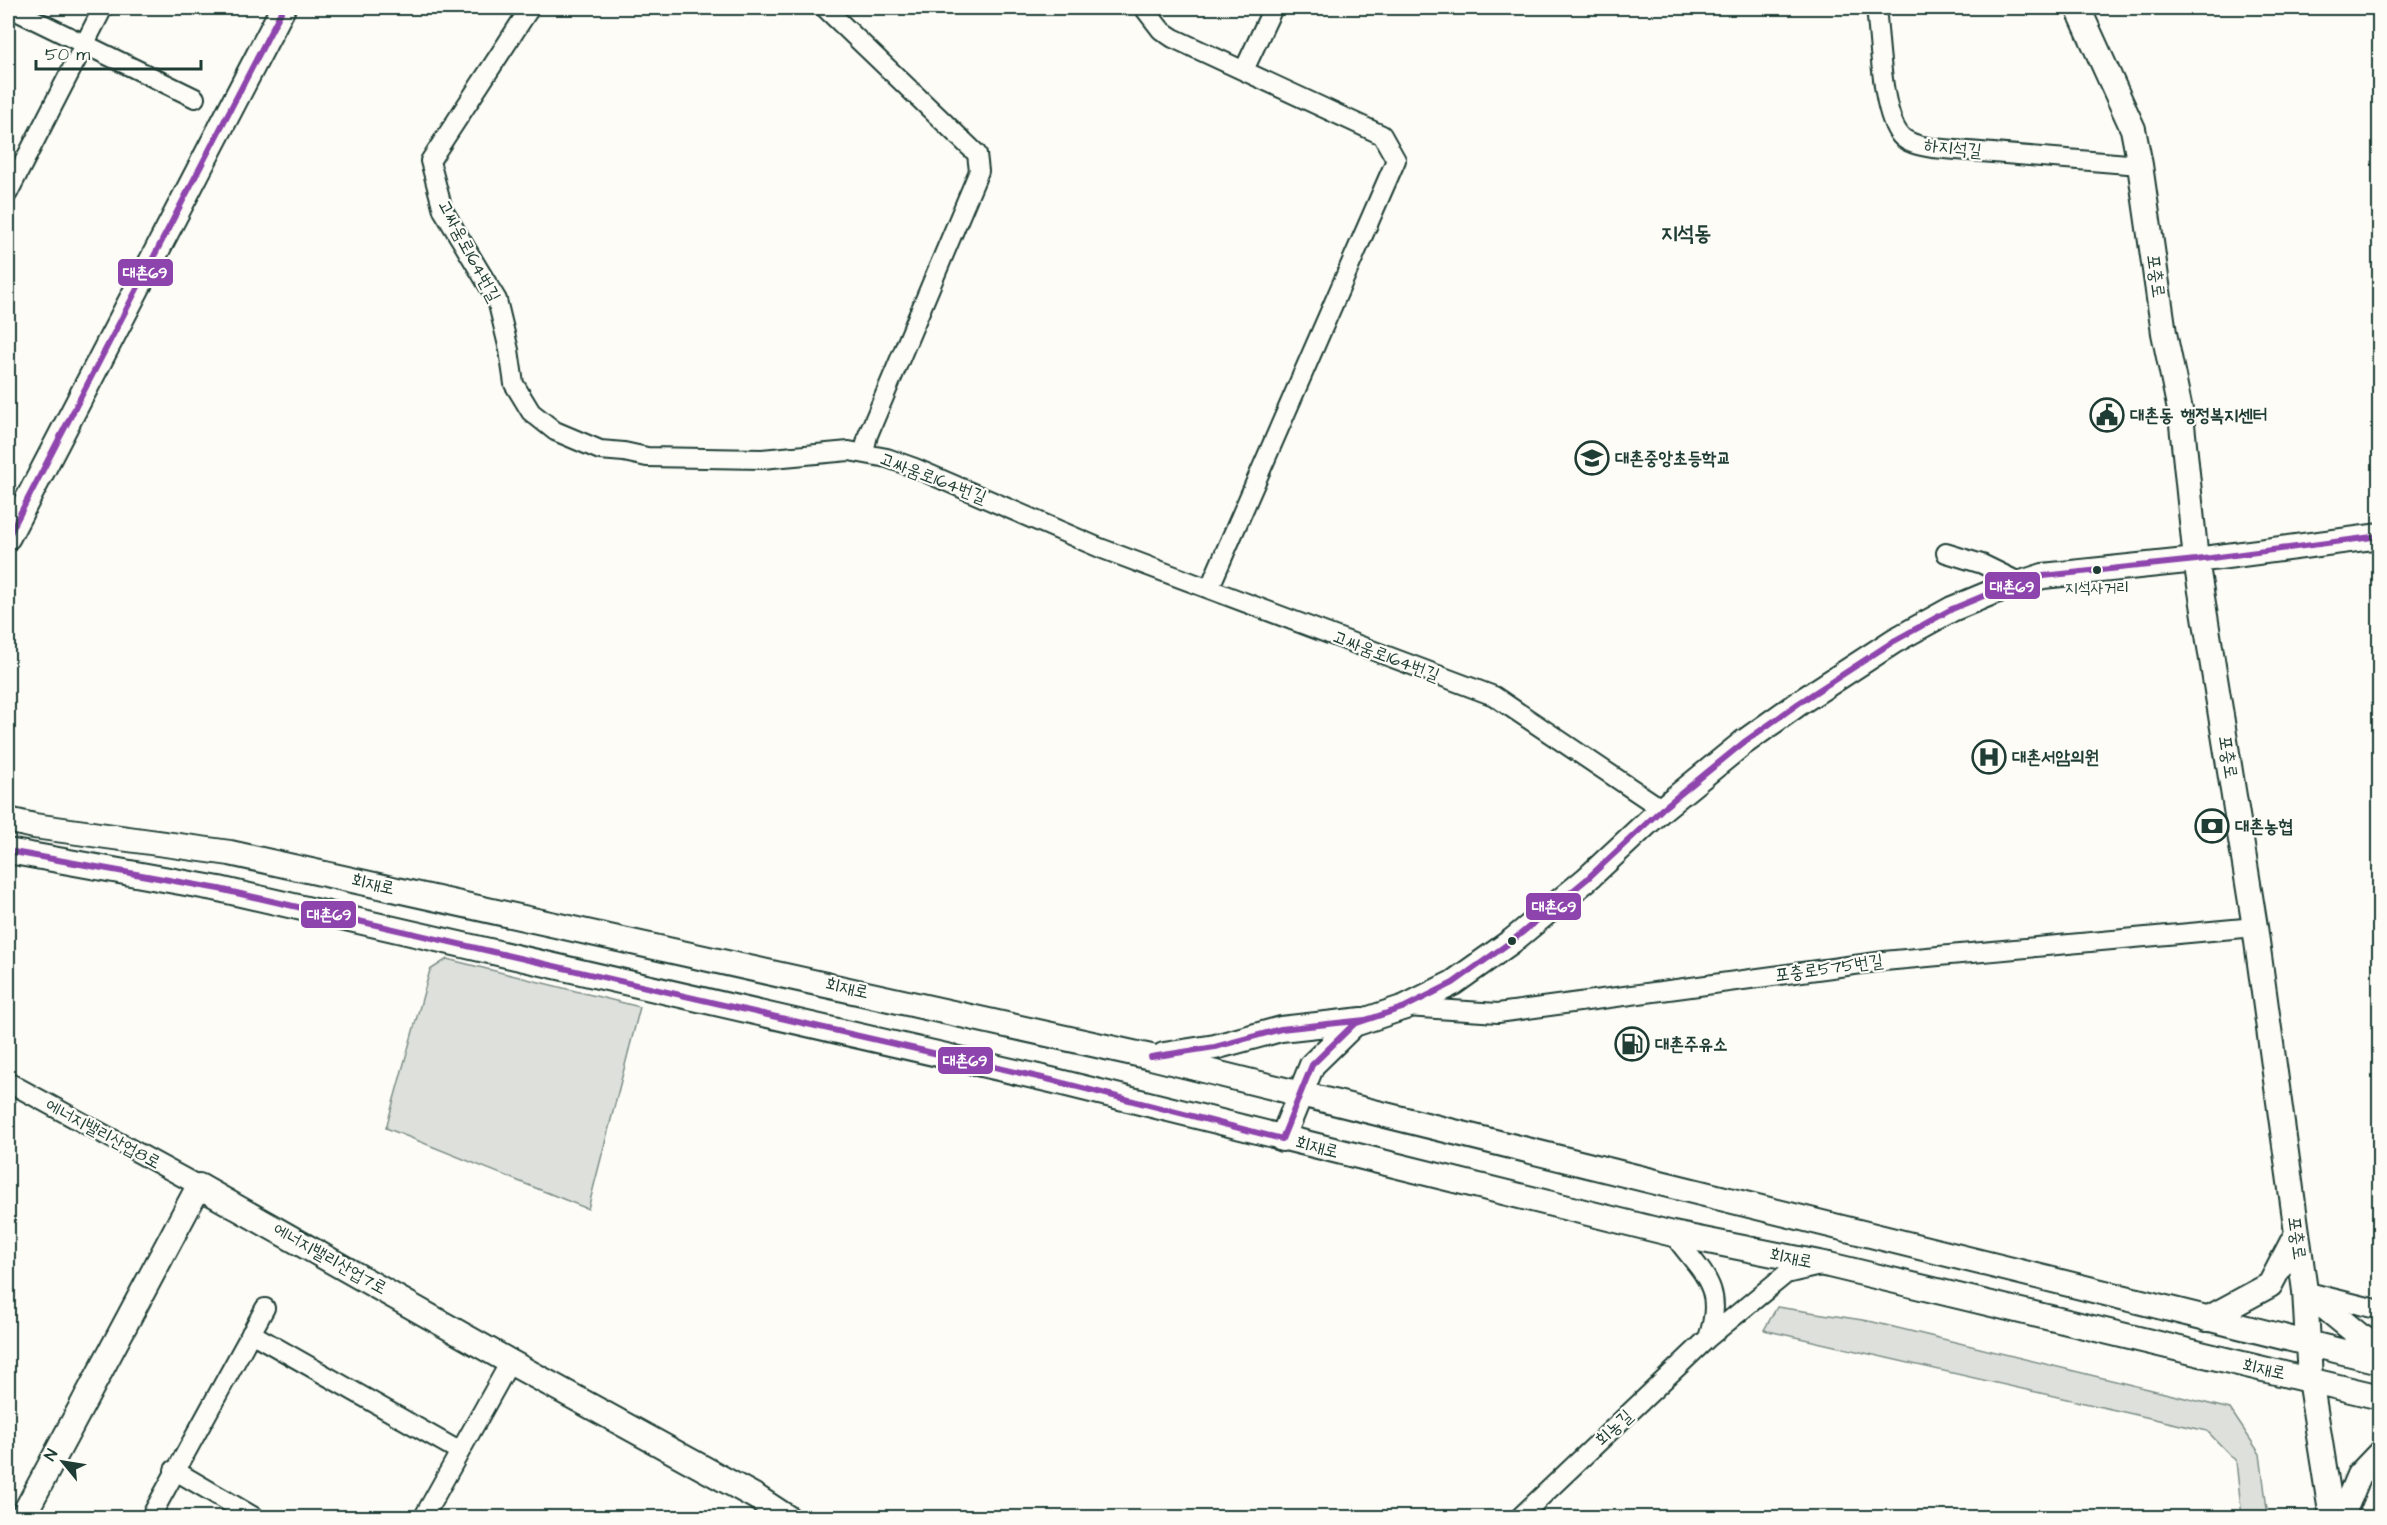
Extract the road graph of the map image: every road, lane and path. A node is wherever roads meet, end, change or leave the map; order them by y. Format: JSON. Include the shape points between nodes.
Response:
{"nodes":[{"id":1,"x":10,"y":8,"type":"edge"},
{"id":2,"x":103,"y":8,"type":"edge"},
{"id":3,"x":283,"y":8,"type":"edge"},
{"id":4,"x":530,"y":8,"type":"edge"},
{"id":5,"x":825,"y":8,"type":"edge"},
{"id":6,"x":1144,"y":8,"type":"edge"},
{"id":7,"x":1273,"y":8,"type":"edge"},
{"id":8,"x":1876,"y":8,"type":"edge"},
{"id":9,"x":2078,"y":8,"type":"edge"},
{"id":10,"x":84,"y":43,"type":"junction"},
{"id":11,"x":1244,"y":70,"type":"junction"},
{"id":12,"x":195,"y":98,"type":"dead end"},
{"id":13,"x":2140,"y":165,"type":"junction"},
{"id":14,"x":8,"y":193,"type":"edge"},
{"id":15,"x":864,"y":452,"type":"junction"},
{"id":16,"x":2379,"y":536,"type":"edge"},
{"id":17,"x":8,"y":537,"type":"edge"},
{"id":18,"x":1946,"y":553,"type":"dead end"},
{"id":19,"x":2196,"y":560,"type":"junction"},
{"id":20,"x":2021,"y":583,"type":"junction"},
{"id":21,"x":1209,"y":589,"type":"junction"},
{"id":22,"x":8,"y":807,"type":"edge"},
{"id":23,"x":1662,"y":809,"type":"junction"},
{"id":24,"x":8,"y":820,"type":"edge"},
{"id":25,"x":34,"y":826,"type":"junction"},
{"id":26,"x":8,"y":851,"type":"edge"},
{"id":27,"x":2255,"y":927,"type":"junction"},
{"id":28,"x":1404,"y":1007,"type":"junction"},
{"id":29,"x":1365,"y":1020,"type":"junction"},
{"id":30,"x":1151,"y":1057,"type":"junction"},
{"id":31,"x":8,"y":1082,"type":"edge"},
{"id":32,"x":1300,"y":1093,"type":"junction"},
{"id":33,"x":1282,"y":1138,"type":"junction"},
{"id":34,"x":199,"y":1186,"type":"junction"},
{"id":35,"x":1673,"y":1234,"type":"junction"},
{"id":36,"x":2296,"y":1235,"type":"junction"},
{"id":37,"x":1829,"y":1265,"type":"junction"},
{"id":38,"x":2305,"y":1291,"type":"junction"},
{"id":39,"x":265,"y":1308,"type":"dead end"},
{"id":40,"x":2379,"y":1310,"type":"edge"},
{"id":41,"x":2207,"y":1319,"type":"junction"},
{"id":42,"x":251,"y":1334,"type":"junction"},
{"id":43,"x":1708,"y":1338,"type":"junction"},
{"id":44,"x":2308,"y":1343,"type":"junction"},
{"id":45,"x":2379,"y":1348,"type":"edge"},
{"id":46,"x":2379,"y":1360,"type":"edge"},
{"id":47,"x":510,"y":1362,"type":"junction"},
{"id":48,"x":2310,"y":1379,"type":"junction"},
{"id":49,"x":2379,"y":1397,"type":"edge"},
{"id":50,"x":459,"y":1452,"type":"junction"},
{"id":51,"x":2379,"y":1453,"type":"edge"},
{"id":52,"x":174,"y":1470,"type":"junction"},
{"id":53,"x":22,"y":1518,"type":"edge"},
{"id":54,"x":150,"y":1518,"type":"edge"},
{"id":55,"x":256,"y":1518,"type":"edge"},
{"id":56,"x":423,"y":1518,"type":"edge"},
{"id":57,"x":788,"y":1518,"type":"edge"},
{"id":58,"x":1519,"y":1518,"type":"edge"},
{"id":59,"x":2332,"y":1518,"type":"edge"},
{"id":60,"x":2341,"y":1518,"type":"edge"}],
"edges":[{"from":1,"to":10,"type":"street"},
{"from":2,"to":10,"type":"street"},
{"from":3,"to":17,"type":"main road"},
{"from":4,"to":15,"type":"street","name":"고싸움로164번길","via":[[430,161],[443,210],[497,300],[514,384],[531,412],[555,431],[600,450],[647,458],[762,459]]},
{"from":5,"to":15,"type":"street","via":[[977,154],[979,171]]},
{"from":6,"to":11,"type":"street","via":[[1168,34]]},
{"from":7,"to":11,"type":"street"},
{"from":8,"to":13,"type":"street","name":"하지석길","via":[[1887,105],[1903,139],[1932,148]]},
{"from":9,"to":13,"type":"main road","name":"포충로","via":[[2133,129]]},
{"from":10,"to":12,"type":"street"},
{"from":10,"to":14,"type":"street"},
{"from":11,"to":21,"type":"street","via":[[1382,135],[1396,160]]},
{"from":13,"to":19,"type":"main road","name":"포충로","via":[[2164,333],[2181,415]]},
{"from":15,"to":21,"type":"street","name":"고싸움로164번길","via":[[915,468],[1100,548]]},
{"from":16,"to":19,"type":"main road"},
{"from":18,"to":20,"type":"street","via":[[1982,564]]},
{"from":19,"to":20,"type":"main road","via":[[2043,576]]},
{"from":19,"to":27,"type":"main road","name":"포충로"},
{"from":20,"to":23,"type":"main road","via":[[1952,609],[1884,647],[1743,743]]},
{"from":21,"to":23,"type":"street","name":"고싸움로164번길","via":[[1494,696]]},
{"from":22,"to":25,"type":"main road"},
{"from":23,"to":28,"type":"main road","via":[[1587,879],[1512,941],[1453,983]]},
{"from":24,"to":25,"type":"main road","name":"회재로"},
{"from":25,"to":30,"type":"main road","name":"회재로","via":[[230,853]]},
{"from":26,"to":33,"type":"main road","name":"회재로","via":[[231,891],[1051,1080]]},
{"from":27,"to":28,"type":"street","name":"포충로575번길","via":[[1884,961],[1498,1013]]},
{"from":27,"to":36,"type":"main road","name":"포충로"},
{"from":28,"to":29,"type":"main road"},
{"from":29,"to":30,"type":"main road","via":[[1281,1029],[1215,1047]]},
{"from":29,"to":32,"type":"main road","via":[[1354,1024],[1312,1065]]},
{"from":30,"to":32,"type":"main road","name":"회재로"},
{"from":31,"to":34,"type":"street","name":"에너지밸리산업8로"},
{"from":32,"to":33,"type":"main road"},
{"from":32,"to":41,"type":"main road","name":"회재로"},
{"from":33,"to":35,"type":"main road","name":"회재로"},
{"from":34,"to":47,"type":"main road","name":"에너지밸리산업7로"},
{"from":34,"to":53,"type":"main road"},
{"from":35,"to":37,"type":"main road","name":"회재로"},
{"from":35,"to":43,"type":"street","via":[[1712,1289],[1716,1312]]},
{"from":36,"to":38,"type":"main road","name":"포충로"},
{"from":36,"to":41,"type":"main road","via":[[2270,1285]]},
{"from":37,"to":43,"type":"street","name":"회농길","via":[[1786,1274]]},
{"from":37,"to":48,"type":"main road","name":"회재로"},
{"from":38,"to":40,"type":"street"},
{"from":38,"to":44,"type":"main road","name":"포충로"},
{"from":38,"to":45,"type":"main road"},
{"from":39,"to":42,"type":"street"},
{"from":41,"to":44,"type":"main road","name":"회재로"},
{"from":42,"to":50,"type":"street"},
{"from":42,"to":52,"type":"street"},
{"from":43,"to":58,"type":"street","name":"회농길"},
{"from":44,"to":46,"type":"main road","name":"회재로"},
{"from":44,"to":48,"type":"main road","name":"포충로"},
{"from":47,"to":50,"type":"street"},
{"from":47,"to":57,"type":"main road","name":"에너지밸리산업7로"},
{"from":48,"to":49,"type":"main road","name":"회재로"},
{"from":48,"to":59,"type":"main road","name":"포충로"},
{"from":50,"to":56,"type":"street"},
{"from":51,"to":60,"type":"main road","via":[[2359,1475]]},
{"from":52,"to":54,"type":"street"},
{"from":52,"to":55,"type":"street"}]}
